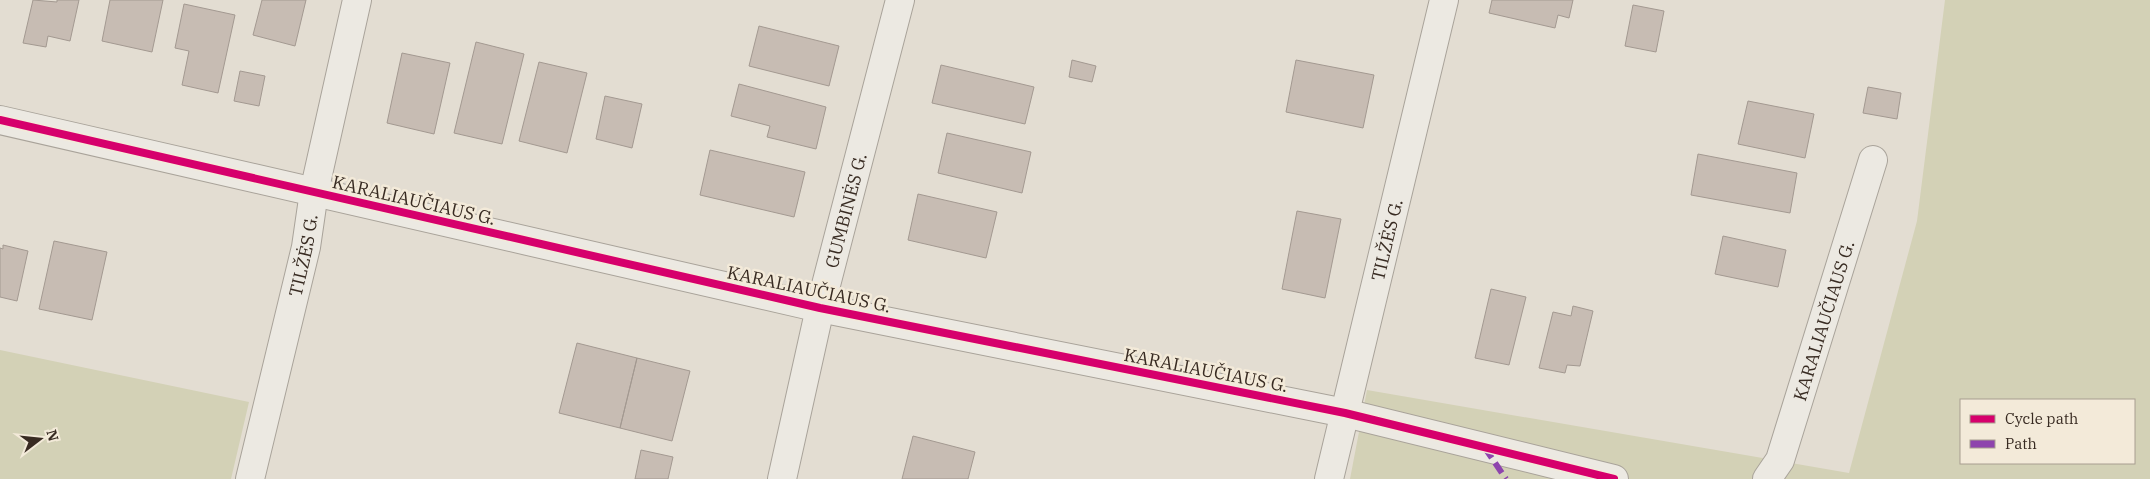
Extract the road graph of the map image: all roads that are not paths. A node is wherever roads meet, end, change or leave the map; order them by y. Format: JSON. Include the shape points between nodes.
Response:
{"nodes":[{"id":1,"x":357,"y":0,"type":"edge"},
{"id":2,"x":900,"y":0,"type":"edge"},
{"id":3,"x":1444,"y":0,"type":"edge"},
{"id":4,"x":0,"y":120,"type":"edge"},
{"id":5,"x":1873,"y":160,"type":"dead end"},
{"id":6,"x":314,"y":192,"type":"junction"},
{"id":7,"x":820,"y":308,"type":"junction"},
{"id":8,"x":1345,"y":413,"type":"junction"},
{"id":9,"x":250,"y":479,"type":"edge"},
{"id":10,"x":782,"y":479,"type":"edge"},
{"id":11,"x":1329,"y":479,"type":"edge"},
{"id":12,"x":1614,"y":479,"type":"edge"},
{"id":13,"x":1767,"y":479,"type":"edge"}],
"edges":[{"from":1,"to":6,"type":"street","name":"TILŽĖS G."},
{"from":2,"to":7,"type":"street","name":"GUMBINĖS G."},
{"from":3,"to":8,"type":"street","name":"TILŽĖS G."},
{"from":4,"to":6,"type":"street","name":"KARALIAUČIAUS G."},
{"from":5,"to":13,"type":"street","name":"KARALIAUČIAUS G.","via":[[1780,460]]},
{"from":6,"to":7,"type":"street","name":"KARALIAUČIAUS G."},
{"from":6,"to":9,"type":"street","name":"TILŽĖS G.","via":[[306,248]]},
{"from":7,"to":8,"type":"street","name":"KARALIAUČIAUS G."},
{"from":7,"to":10,"type":"street","name":"GUMBINĖS G."},
{"from":8,"to":11,"type":"street","name":"TILŽĖS G."},
{"from":8,"to":12,"type":"street","name":"KARALIAUČIAUS G."}]}
